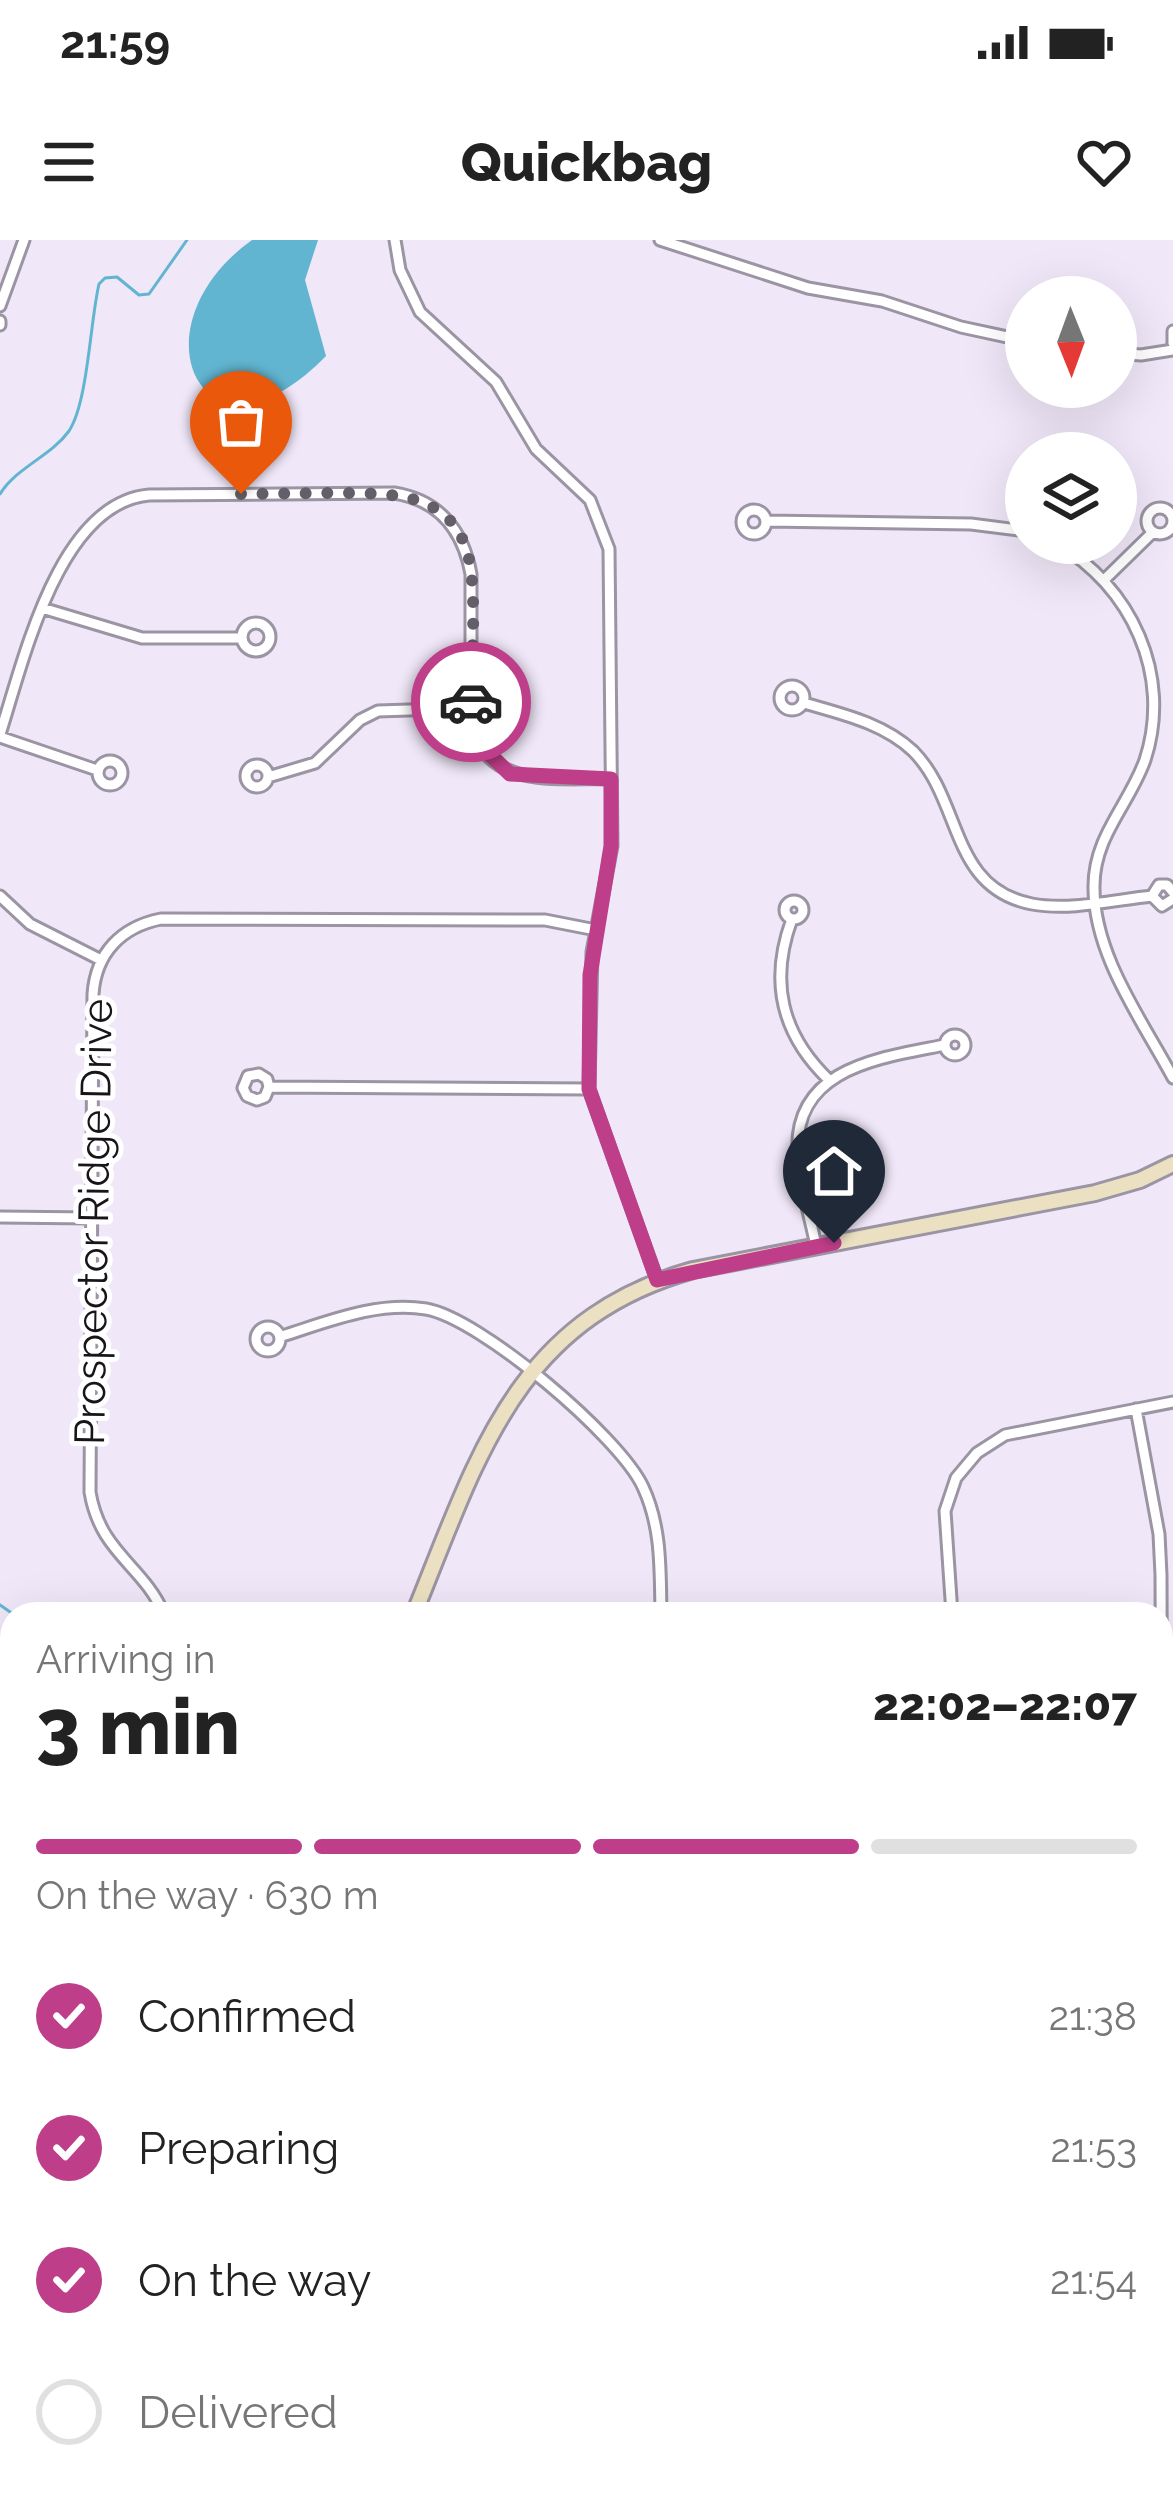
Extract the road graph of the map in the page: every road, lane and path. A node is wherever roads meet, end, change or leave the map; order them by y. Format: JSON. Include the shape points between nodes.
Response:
{"nodes":[{"id":1,"x":24,"y":240,"type":"edge"},
{"id":2,"x":395,"y":240,"type":"edge"},
{"id":3,"x":660,"y":240,"type":"edge"},
{"id":4,"x":0,"y":306,"type":"edge"},
{"id":5,"x":1173,"y":331,"type":"edge"},
{"id":6,"x":1005,"y":336,"type":"edge"},
{"id":7,"x":1173,"y":346,"type":"edge"},
{"id":8,"x":1137,"y":355,"type":"edge"},
{"id":9,"x":766,"y":521,"type":"dead end"},
{"id":10,"x":1005,"y":528,"type":"edge"},
{"id":11,"x":1154,"y":532,"type":"dead end"},
{"id":12,"x":1085,"y":564,"type":"edge"},
{"id":13,"x":1105,"y":579,"type":"junction"},
{"id":14,"x":42,"y":608,"type":"junction"},
{"id":15,"x":242,"y":638,"type":"dead end"},
{"id":16,"x":804,"y":703,"type":"dead end"},
{"id":17,"x":471,"y":708,"type":"junction"},
{"id":18,"x":0,"y":736,"type":"edge"},
{"id":19,"x":98,"y":770,"type":"dead end"},
{"id":20,"x":268,"y":777,"type":"dead end"},
{"id":21,"x":611,"y":779,"type":"junction"},
{"id":22,"x":1173,"y":895,"type":"edge"},
{"id":23,"x":1094,"y":902,"type":"junction"},
{"id":24,"x":3,"y":905,"type":"edge"},
{"id":25,"x":792,"y":919,"type":"dead end"},
{"id":26,"x":596,"y":929,"type":"junction"},
{"id":27,"x":101,"y":960,"type":"junction"},
{"id":28,"x":945,"y":1045,"type":"dead end"},
{"id":29,"x":1173,"y":1078,"type":"edge"},
{"id":30,"x":829,"y":1080,"type":"junction"},
{"id":31,"x":269,"y":1087,"type":"dead end"},
{"id":32,"x":589,"y":1089,"type":"junction"},
{"id":33,"x":1173,"y":1164,"type":"edge"},
{"id":34,"x":0,"y":1217,"type":"edge"},
{"id":35,"x":92,"y":1218,"type":"junction"},
{"id":36,"x":816,"y":1246,"type":"junction"},
{"id":37,"x":657,"y":1280,"type":"junction"},
{"id":38,"x":282,"y":1336,"type":"dead end"},
{"id":39,"x":530,"y":1373,"type":"junction"},
{"id":40,"x":1173,"y":1402,"type":"edge"},
{"id":41,"x":1136,"y":1409,"type":"junction"},
{"id":42,"x":157,"y":1602,"type":"edge"},
{"id":43,"x":419,"y":1602,"type":"edge"},
{"id":44,"x":660,"y":1602,"type":"edge"},
{"id":45,"x":951,"y":1602,"type":"edge"},
{"id":46,"x":1162,"y":1602,"type":"edge"}],
"edges":[{"from":1,"to":4,"type":"street"},
{"from":2,"to":21,"type":"street","via":[[420,312],[496,382],[536,449],[590,500],[606,537]]},
{"from":3,"to":6,"type":"street","via":[[808,288]]},
{"from":5,"to":7,"type":"street"},
{"from":7,"to":8,"type":"street"},
{"from":9,"to":10,"type":"street"},
{"from":11,"to":13,"type":"street"},
{"from":12,"to":13,"type":"street"},
{"from":13,"to":23,"type":"street","via":[[1144,646],[1153,716],[1144,762],[1102,842]]},
{"from":14,"to":15,"type":"street","via":[[142,638]]},
{"from":14,"to":17,"type":"street","via":[[61,564],[126,499],[407,495],[442,513],[467,555]]},
{"from":14,"to":18,"type":"street"},
{"from":16,"to":23,"type":"street","via":[[882,730],[914,752],[936,779],[970,865],[996,888],[1033,904]]},
{"from":17,"to":20,"type":"street","via":[[378,711],[316,763]]},
{"from":17,"to":21,"type":"street","via":[[478,743],[510,774]]},
{"from":18,"to":19,"type":"street"},
{"from":21,"to":26,"type":"street","via":[[611,846]]},
{"from":22,"to":23,"type":"street","via":[[1162,884],[1152,896]]},
{"from":23,"to":29,"type":"street","via":[[1112,962]]},
{"from":24,"to":27,"type":"street"},
{"from":25,"to":30,"type":"street","via":[[780,950],[780,991],[799,1046]]},
{"from":26,"to":27,"type":"street","name":"Prospector Ridge Drive","via":[[545,920],[161,919],[124,932]]},
{"from":26,"to":32,"type":"street"},
{"from":27,"to":35,"type":"street","name":"Prospector Ridge Drive","via":[[93,994]]},
{"from":28,"to":30,"type":"street","via":[[859,1064]]},
{"from":30,"to":36,"type":"street","via":[[805,1114],[797,1150]]},
{"from":31,"to":32,"type":"street"},
{"from":32,"to":37,"type":"street"},
{"from":33,"to":36,"type":"main road","via":[[1095,1193]]},
{"from":34,"to":35,"type":"street"},
{"from":35,"to":42,"type":"street","name":"Prospector Ridge Drive","via":[[92,1508],[106,1540]]},
{"from":36,"to":37,"type":"main road"},
{"from":37,"to":39,"type":"main road","via":[[571,1329]]},
{"from":38,"to":39,"type":"street","via":[[348,1315],[427,1309],[472,1327]]},
{"from":39,"to":43,"type":"main road","via":[[492,1431]]},
{"from":39,"to":44,"type":"street","via":[[606,1435],[634,1470],[656,1528]]},
{"from":40,"to":41,"type":"street"},
{"from":41,"to":45,"type":"street","via":[[1005,1435],[977,1453],[945,1511]]},
{"from":41,"to":46,"type":"street","via":[[1159,1534]]}]}
